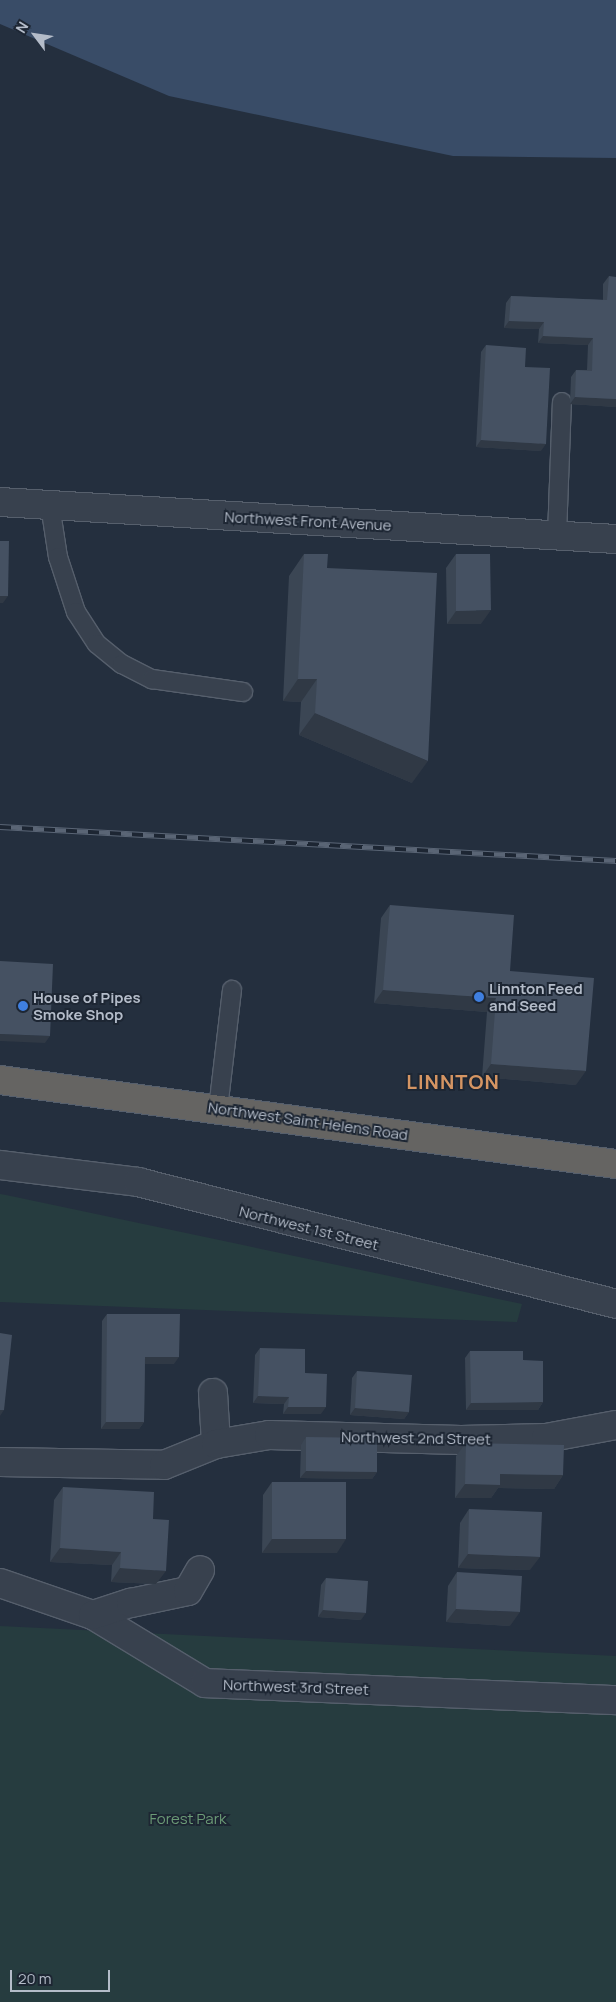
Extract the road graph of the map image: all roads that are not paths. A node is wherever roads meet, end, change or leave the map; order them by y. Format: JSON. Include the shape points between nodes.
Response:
{"nodes":[{"id":1,"x":562,"y":402,"type":"dead end"},
{"id":2,"x":0,"y":502,"type":"edge"},
{"id":3,"x":50,"y":505,"type":"junction"},
{"id":4,"x":557,"y":536,"type":"junction"},
{"id":5,"x":616,"y":539,"type":"edge"},
{"id":6,"x":243,"y":692,"type":"dead end"},
{"id":7,"x":232,"y":990,"type":"dead end"},
{"id":8,"x":0,"y":1080,"type":"edge"},
{"id":9,"x":218,"y":1109,"type":"junction"},
{"id":10,"x":616,"y":1164,"type":"edge"},
{"id":11,"x":0,"y":1165,"type":"edge"},
{"id":12,"x":616,"y":1304,"type":"edge"},
{"id":13,"x":213,"y":1393,"type":"dead end"},
{"id":14,"x":616,"y":1425,"type":"edge"},
{"id":15,"x":216,"y":1444,"type":"junction"},
{"id":16,"x":0,"y":1462,"type":"edge"},
{"id":17,"x":200,"y":1570,"type":"dead end"},
{"id":18,"x":0,"y":1583,"type":"edge"},
{"id":19,"x":93,"y":1615,"type":"junction"},
{"id":20,"x":616,"y":1700,"type":"edge"}],
"edges":[{"from":1,"to":4,"type":"lane"},
{"from":2,"to":3,"type":"street","name":"Northwest Front Avenue"},
{"from":3,"to":4,"type":"street","name":"Northwest Front Avenue"},
{"from":3,"to":6,"type":"lane","via":[[58,557],[76,612],[97,644],[122,664],[152,679]]},
{"from":4,"to":5,"type":"street","name":"Northwest Front Avenue"},
{"from":7,"to":9,"type":"lane"},
{"from":8,"to":9,"type":"highway","name":"Northwest Saint Helens Road"},
{"from":9,"to":10,"type":"highway","name":"Northwest Saint Helens Road"},
{"from":11,"to":12,"type":"street","name":"Northwest 1st Street","via":[[138,1182]]},
{"from":13,"to":15,"type":"street"},
{"from":14,"to":15,"type":"street","name":"Northwest 2nd Street","via":[[546,1438],[461,1440],[269,1435]]},
{"from":15,"to":16,"type":"street","name":"Northwest 2nd Street","via":[[164,1465]]},
{"from":17,"to":19,"type":"street","via":[[188,1591]]},
{"from":18,"to":19,"type":"street","name":"Northwest 3rd Street"},
{"from":19,"to":20,"type":"street","name":"Northwest 3rd Street","via":[[206,1683]]}]}
